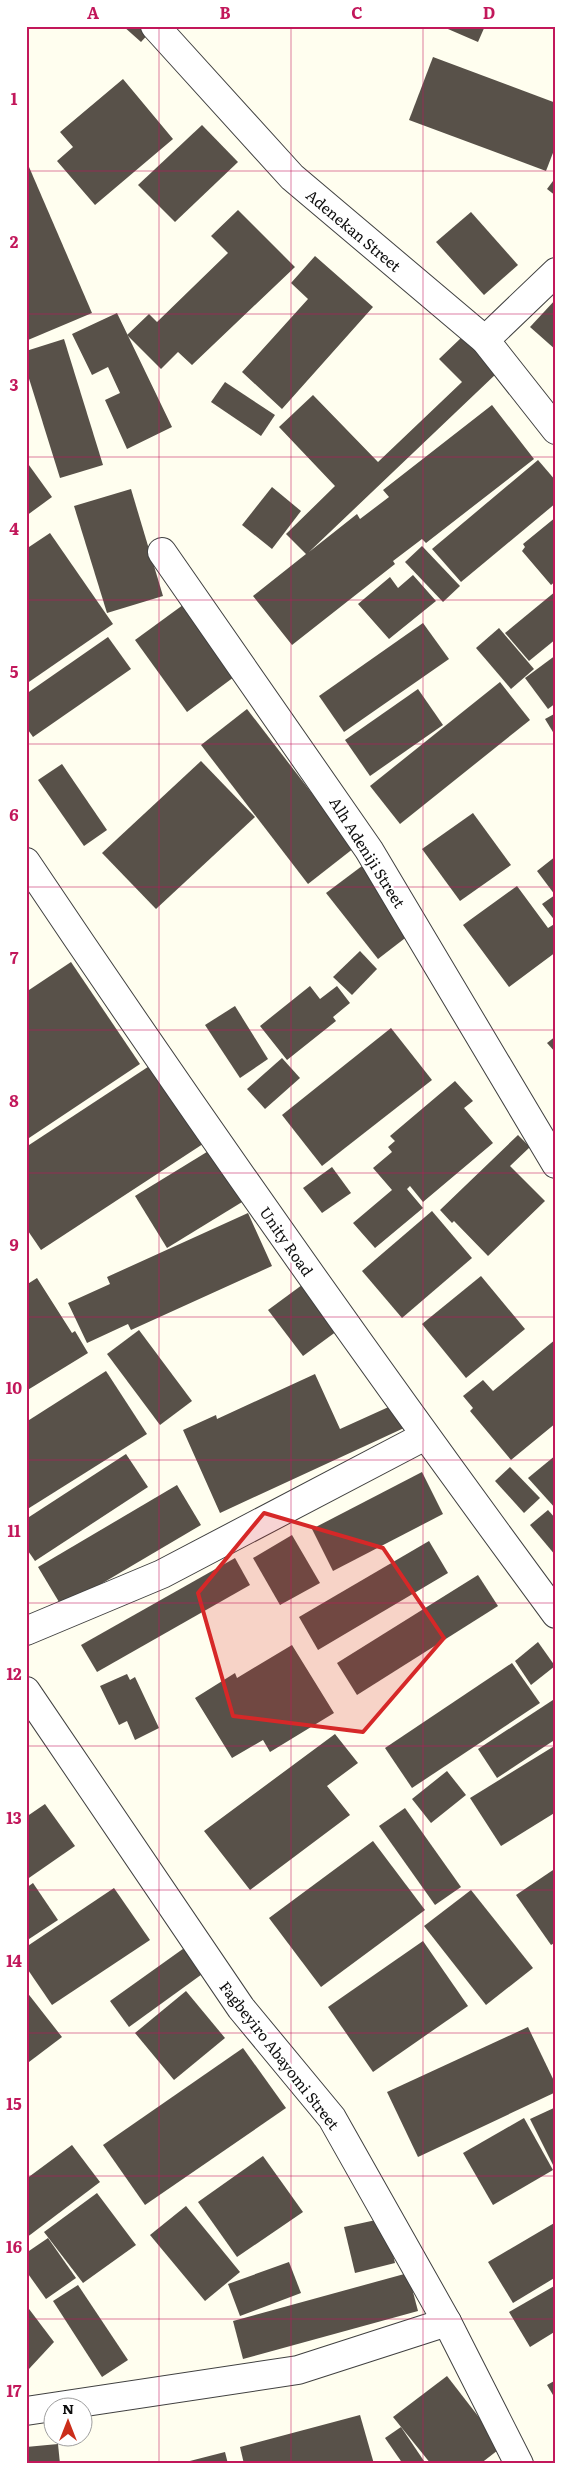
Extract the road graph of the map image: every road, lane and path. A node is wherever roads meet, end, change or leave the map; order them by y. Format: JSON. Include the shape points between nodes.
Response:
{"nodes":[{"id":1,"x":156,"y":26,"type":"edge"},
{"id":2,"x":556,"y":272,"type":"edge"},
{"id":3,"x":485,"y":340,"type":"junction"},
{"id":4,"x":556,"y":430,"type":"edge"},
{"id":5,"x":162,"y":552,"type":"dead end"},
{"id":6,"x":26,"y":862,"type":"edge"},
{"id":7,"x":556,"y":1164,"type":"edge"},
{"id":8,"x":425,"y":1436,"type":"junction"},
{"id":9,"x":556,"y":1614,"type":"edge"},
{"id":10,"x":26,"y":1631,"type":"edge"},
{"id":11,"x":26,"y":1691,"type":"edge"},
{"id":12,"x":447,"y":2322,"type":"junction"},
{"id":13,"x":26,"y":2411,"type":"edge"},
{"id":14,"x":519,"y":2464,"type":"edge"}],
"edges":[{"from":1,"to":3,"type":"street","name":"Adenekan Street","via":[[292,177]]},
{"from":2,"to":3,"type":"street"},
{"from":3,"to":4,"type":"street","name":"Adenekan Street"},
{"from":5,"to":7,"type":"street","name":"Alh Adeniji Street","via":[[369,850]]},
{"from":6,"to":8,"type":"street","name":"Unity Road","via":[[134,1022]]},
{"from":8,"to":9,"type":"street","name":"Unity Road"},
{"from":8,"to":10,"type":"street","via":[[162,1574]]},
{"from":11,"to":12,"type":"street","name":"Fagbeyiro Abayomi Street","via":[[241,2008],[332,2118]]},
{"from":12,"to":13,"type":"street","via":[[298,2370]]},
{"from":12,"to":14,"type":"street","name":"Fagbeyiro Abayomi Street"}]}
